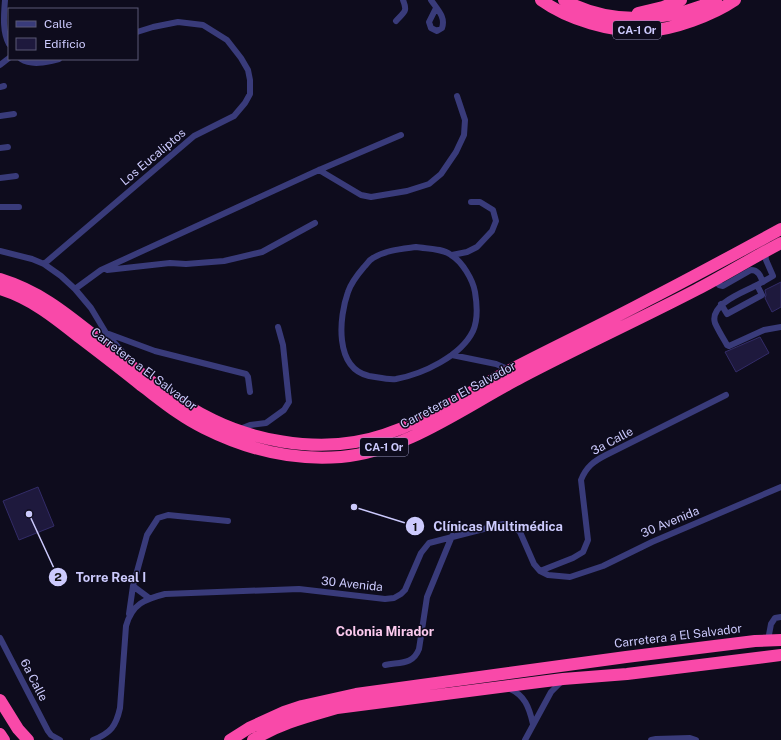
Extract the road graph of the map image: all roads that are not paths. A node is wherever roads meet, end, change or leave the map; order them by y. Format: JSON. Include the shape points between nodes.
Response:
{"nodes":[{"id":1,"x":5,"y":0,"type":"edge"},
{"id":2,"x":403,"y":0,"type":"edge"},
{"id":3,"x":431,"y":0,"type":"edge"},
{"id":4,"x":541,"y":0,"type":"edge"},
{"id":5,"x":564,"y":0,"type":"edge"},
{"id":6,"x":680,"y":0,"type":"edge"},
{"id":7,"x":699,"y":0,"type":"edge"},
{"id":8,"x":716,"y":0,"type":"edge"},
{"id":9,"x":735,"y":0,"type":"edge"},
{"id":10,"x":436,"y":8,"type":"dead end"},
{"id":11,"x":680,"y":14,"type":"junction"},
{"id":12,"x":619,"y":17,"type":"junction"},
{"id":13,"x":396,"y":21,"type":"dead end"},
{"id":14,"x":138,"y":32,"type":"edge"},
{"id":15,"x":8,"y":41,"type":"edge"},
{"id":16,"x":0,"y":44,"type":"edge"},
{"id":17,"x":247,"y":53,"type":"dead end"},
{"id":18,"x":241,"y":58,"type":"junction"},
{"id":19,"x":8,"y":59,"type":"edge"},
{"id":20,"x":22,"y":60,"type":"edge"},
{"id":21,"x":55,"y":60,"type":"edge"},
{"id":22,"x":0,"y":65,"type":"edge"},
{"id":23,"x":457,"y":96,"type":"dead end"},
{"id":24,"x":14,"y":114,"type":"dead end"},
{"id":25,"x":0,"y":116,"type":"edge"},
{"id":26,"x":401,"y":135,"type":"dead end"},
{"id":27,"x":8,"y":147,"type":"dead end"},
{"id":28,"x":0,"y":148,"type":"edge"},
{"id":29,"x":319,"y":170,"type":"junction"},
{"id":30,"x":16,"y":176,"type":"dead end"},
{"id":31,"x":0,"y":178,"type":"edge"},
{"id":32,"x":471,"y":202,"type":"dead end"},
{"id":33,"x":0,"y":207,"type":"edge"},
{"id":34,"x":20,"y":207,"type":"dead end"},
{"id":35,"x":315,"y":223,"type":"dead end"},
{"id":36,"x":781,"y":229,"type":"edge"},
{"id":37,"x":781,"y":243,"type":"edge"},
{"id":38,"x":0,"y":251,"type":"edge"},
{"id":39,"x":764,"y":252,"type":"junction"},
{"id":40,"x":452,"y":255,"type":"junction"},
{"id":41,"x":44,"y":264,"type":"junction"},
{"id":42,"x":751,"y":266,"type":"junction"},
{"id":43,"x":101,"y":270,"type":"junction"},
{"id":44,"x":0,"y":279,"type":"edge"},
{"id":45,"x":763,"y":282,"type":"junction"},
{"id":46,"x":757,"y":285,"type":"junction"},
{"id":47,"x":0,"y":289,"type":"edge"},
{"id":48,"x":75,"y":289,"type":"junction"},
{"id":49,"x":721,"y":304,"type":"junction"},
{"id":50,"x":278,"y":327,"type":"dead end"},
{"id":51,"x":781,"y":328,"type":"edge"},
{"id":52,"x":106,"y":332,"type":"junction"},
{"id":53,"x":452,"y":355,"type":"junction"},
{"id":54,"x":510,"y":370,"type":"junction"},
{"id":55,"x":139,"y":372,"type":"junction"},
{"id":56,"x":250,"y":392,"type":"dead end"},
{"id":57,"x":726,"y":395,"type":"dead end"},
{"id":58,"x":257,"y":430,"type":"junction"},
{"id":59,"x":781,"y":487,"type":"edge"},
{"id":60,"x":228,"y":521,"type":"dead end"},
{"id":61,"x":452,"y":536,"type":"junction"},
{"id":62,"x":540,"y":571,"type":"junction"},
{"id":63,"x":134,"y":586,"type":"junction"},
{"id":64,"x":149,"y":598,"type":"junction"},
{"id":65,"x":129,"y":616,"type":"junction"},
{"id":66,"x":781,"y":617,"type":"edge"},
{"id":67,"x":0,"y":638,"type":"edge"},
{"id":68,"x":768,"y":640,"type":"junction"},
{"id":69,"x":781,"y":640,"type":"edge"},
{"id":70,"x":745,"y":642,"type":"junction"},
{"id":71,"x":667,"y":652,"type":"junction"},
{"id":72,"x":781,"y":655,"type":"edge"},
{"id":73,"x":385,"y":665,"type":"dead end"},
{"id":74,"x":694,"y":666,"type":"junction"},
{"id":75,"x":626,"y":674,"type":"junction"},
{"id":76,"x":563,"y":680,"type":"junction"},
{"id":77,"x":504,"y":687,"type":"junction"},
{"id":78,"x":0,"y":700,"type":"edge"},
{"id":79,"x":0,"y":709,"type":"edge"},
{"id":80,"x":533,"y":724,"type":"junction"},
{"id":81,"x":0,"y":734,"type":"edge"},
{"id":82,"x":4,"y":740,"type":"edge"},
{"id":83,"x":17,"y":740,"type":"edge"},
{"id":84,"x":28,"y":740,"type":"edge"},
{"id":85,"x":60,"y":740,"type":"edge"},
{"id":86,"x":93,"y":740,"type":"edge"},
{"id":87,"x":230,"y":740,"type":"edge"},
{"id":88,"x":252,"y":740,"type":"edge"},
{"id":89,"x":525,"y":740,"type":"edge"},
{"id":90,"x":651,"y":740,"type":"edge"},
{"id":91,"x":696,"y":740,"type":"edge"}],
"edges":[{"from":1,"to":15,"type":"street","via":[[4,19]]},
{"from":2,"to":13,"type":"street","via":[[406,11]]},
{"from":3,"to":10,"type":"street"},
{"from":4,"to":9,"type":"highway","number":"CA-1 Or","via":[[568,15],[593,24],[646,31],[691,21],[711,14]]},
{"from":5,"to":12,"type":"highway","number":"CA-1 Or","via":[[593,12]]},
{"from":6,"to":12,"type":"highway","via":[[663,7]]},
{"from":7,"to":11,"type":"highway"},
{"from":8,"to":11,"type":"highway","number":"CA-1 Or"},
{"from":11,"to":12,"type":"highway","number":"CA-1 Or","via":[[647,18]]},
{"from":14,"to":18,"type":"street","name":"Los Eucaliptos","via":[[178,22],[203,25],[227,40]]},
{"from":15,"to":16,"type":"street"},
{"from":17,"to":18,"type":"street"},
{"from":18,"to":41,"type":"street","name":"Los Eucaliptos","via":[[248,70],[250,94],[234,116],[194,136]]},
{"from":19,"to":22,"type":"street"},
{"from":20,"to":21,"type":"street","via":[[28,64]]},
{"from":23,"to":29,"type":"street","via":[[465,120],[464,135],[441,174],[429,184],[407,191],[371,197],[361,195]]},
{"from":24,"to":25,"type":"street"},
{"from":26,"to":29,"type":"street"},
{"from":27,"to":28,"type":"street"},
{"from":29,"to":43,"type":"street"},
{"from":30,"to":31,"type":"street"},
{"from":32,"to":40,"type":"street","via":[[480,202],[493,210],[496,221],[492,231],[476,247]]},
{"from":33,"to":34,"type":"street"},
{"from":35,"to":43,"type":"street","via":[[262,252],[224,261]]},
{"from":36,"to":54,"type":"highway","name":"Carretera a El Salvador","number":"CA-1 Or"},
{"from":37,"to":39,"type":"highway","name":"Carretera a El Salvador","number":"CA-1 Or"},
{"from":38,"to":41,"type":"street"},
{"from":39,"to":42,"type":"highway","name":"Carretera a El Salvador","number":"CA-1 Or"},
{"from":39,"to":45,"type":"street","via":[[773,276]]},
{"from":40,"to":53,"type":"street","via":[[466,270],[474,284],[477,299],[474,329]]},
{"from":40,"to":53,"type":"street","via":[[440,250],[416,247],[396,249],[372,259],[348,292],[340,331],[351,364],[359,372],[368,375],[394,379],[431,368]]},
{"from":41,"to":48,"type":"street"},
{"from":42,"to":45,"type":"street"},
{"from":42,"to":47,"type":"highway","name":"Carretera a El Salvador","number":"CA-1 Or","via":[[715,280],[523,376],[412,436],[367,452],[341,457],[305,457],[262,450],[202,428],[178,414],[49,313],[19,295]]},
{"from":43,"to":48,"type":"street"},
{"from":44,"to":55,"type":"highway","name":"Carretera a El Salvador","number":"CA-1 Or","via":[[45,299]]},
{"from":45,"to":46,"type":"street"},
{"from":46,"to":49,"type":"street"},
{"from":46,"to":49,"type":"street","via":[[762,295],[727,314]]},
{"from":48,"to":52,"type":"street"},
{"from":49,"to":51,"type":"street","via":[[715,313],[715,321],[729,346],[764,330]]},
{"from":50,"to":58,"type":"street","via":[[283,345],[289,402],[284,410]]},
{"from":52,"to":55,"type":"street"},
{"from":52,"to":56,"type":"street","via":[[155,352],[246,374]]},
{"from":53,"to":54,"type":"street","via":[[496,364]]},
{"from":54,"to":58,"type":"highway","name":"Carretera a El Salvador","number":"CA-1 Or","via":[[424,418],[375,438],[339,444],[311,445],[284,442]]},
{"from":55,"to":58,"type":"highway","name":"Carretera a El Salvador","number":"CA-1 Or","via":[[181,402],[214,421],[238,430]]},
{"from":57,"to":62,"type":"street","name":"3a Calle","via":[[589,466],[581,480],[588,540],[583,552]]},
{"from":59,"to":62,"type":"street","name":"30 Avenida","via":[[652,542],[604,566],[570,577],[548,575]]},
{"from":60,"to":63,"type":"street","via":[[168,515],[158,518],[147,535]]},
{"from":61,"to":62,"type":"street","name":"30 Avenida","via":[[503,524],[512,525],[523,536],[534,564]]},
{"from":61,"to":64,"type":"street","name":"30 Avenida","via":[[429,543],[405,590],[394,598],[299,589],[165,594]]},
{"from":61,"to":73,"type":"street","via":[[427,597],[419,649],[412,660]]},
{"from":63,"to":64,"type":"street"},
{"from":63,"to":65,"type":"street"},
{"from":64,"to":65,"type":"street","name":"30 Avenida","via":[[141,602]]},
{"from":65,"to":86,"type":"street","via":[[119,715],[111,730]]},
{"from":66,"to":68,"type":"street","via":[[775,618],[771,624]]},
{"from":67,"to":85,"type":"street","name":"6a Calle","via":[[48,731]]},
{"from":68,"to":69,"type":"highway","name":"Carretera a El Salvador"},
{"from":68,"to":70,"type":"highway","name":"Carretera a El Salvador"},
{"from":70,"to":71,"type":"highway","name":"Carretera a El Salvador"},
{"from":70,"to":74,"type":"highway","via":[[731,648],[694,654],[690,660]]},
{"from":71,"to":75,"type":"highway","via":[[672,659],[669,663],[635,667]]},
{"from":71,"to":87,"type":"highway","name":"Carretera a El Salvador","via":[[326,700],[284,712]]},
{"from":72,"to":74,"type":"highway"},
{"from":74,"to":75,"type":"highway"},
{"from":75,"to":76,"type":"highway"},
{"from":76,"to":77,"type":"highway"},
{"from":76,"to":80,"type":"street","via":[[551,692]]},
{"from":77,"to":80,"type":"street","via":[[522,697],[530,710]]},
{"from":77,"to":88,"type":"highway","via":[[338,708],[281,725]]},
{"from":78,"to":84,"type":"highway"},
{"from":79,"to":83,"type":"highway"},
{"from":80,"to":89,"type":"street"},
{"from":81,"to":82,"type":"highway"},
{"from":90,"to":91,"type":"street"}]}
